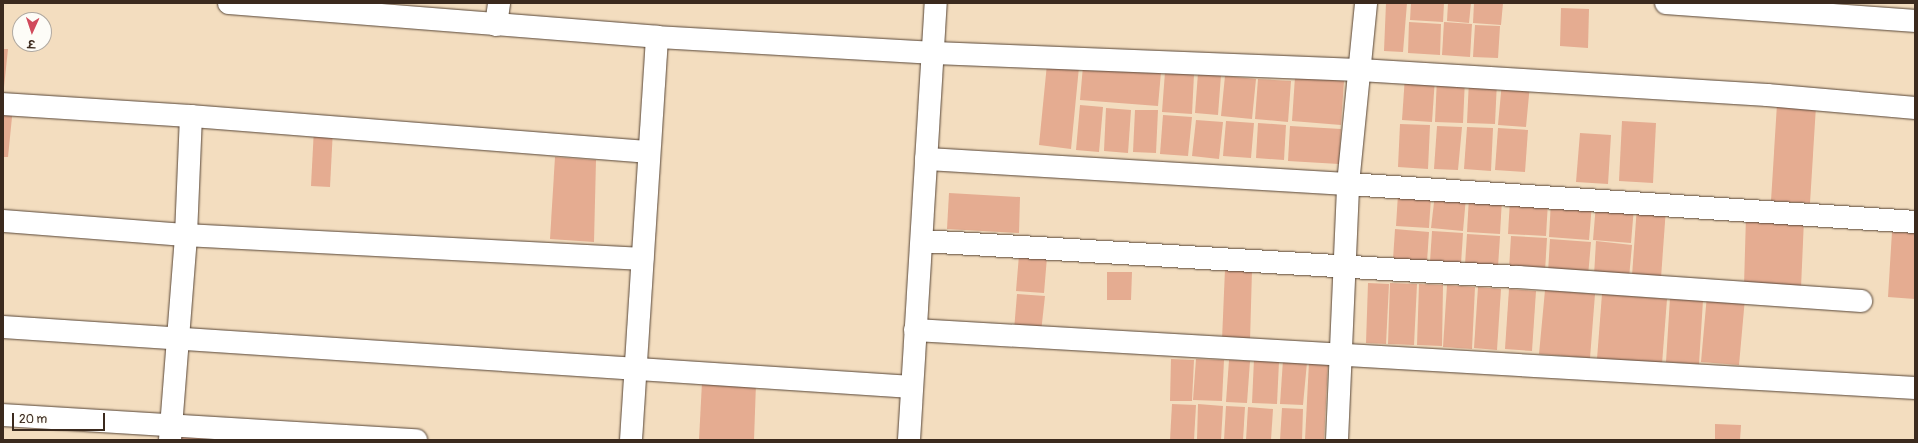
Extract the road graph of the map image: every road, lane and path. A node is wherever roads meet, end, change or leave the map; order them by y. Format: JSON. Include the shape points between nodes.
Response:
{"nodes":[{"id":1,"x":229,"y":3,"type":"edge"},
{"id":2,"x":499,"y":3,"type":"edge"},
{"id":3,"x":936,"y":3,"type":"edge"},
{"id":4,"x":1366,"y":3,"type":"edge"},
{"id":5,"x":1666,"y":3,"type":"edge"},
{"id":6,"x":1915,"y":22,"type":"edge"},
{"id":7,"x":496,"y":25,"type":"junction"},
{"id":8,"x":657,"y":37,"type":"junction"},
{"id":9,"x":933,"y":53,"type":"junction"},
{"id":10,"x":1360,"y":70,"type":"junction"},
{"id":11,"x":3,"y":104,"type":"edge"},
{"id":12,"x":1915,"y":108,"type":"edge"},
{"id":13,"x":191,"y":116,"type":"junction"},
{"id":14,"x":649,"y":152,"type":"junction"},
{"id":15,"x":926,"y":160,"type":"junction"},
{"id":16,"x":1348,"y":184,"type":"junction"},
{"id":17,"x":3,"y":221,"type":"edge"},
{"id":18,"x":1915,"y":222,"type":"edge"},
{"id":19,"x":186,"y":235,"type":"junction"},
{"id":20,"x":922,"y":241,"type":"junction"},
{"id":21,"x":642,"y":259,"type":"junction"},
{"id":22,"x":1344,"y":267,"type":"junction"},
{"id":23,"x":1860,"y":301,"type":"dead end"},
{"id":24,"x":3,"y":328,"type":"edge"},
{"id":25,"x":915,"y":330,"type":"junction"},
{"id":26,"x":177,"y":340,"type":"junction"},
{"id":27,"x":1341,"y":356,"type":"junction"},
{"id":28,"x":636,"y":368,"type":"junction"},
{"id":29,"x":912,"y":387,"type":"junction"},
{"id":30,"x":1915,"y":388,"type":"edge"},
{"id":31,"x":3,"y":415,"type":"edge"},
{"id":32,"x":170,"y":433,"type":"edge"},
{"id":33,"x":416,"y":440,"type":"edge"},
{"id":34,"x":631,"y":440,"type":"edge"},
{"id":35,"x":909,"y":440,"type":"edge"},
{"id":36,"x":1337,"y":440,"type":"edge"}],
"edges":[{"from":1,"to":7,"type":"street"},
{"from":2,"to":7,"type":"street"},
{"from":3,"to":9,"type":"street"},
{"from":4,"to":10,"type":"street"},
{"from":5,"to":6,"type":"street"},
{"from":7,"to":8,"type":"street"},
{"from":8,"to":9,"type":"street"},
{"from":8,"to":14,"type":"street"},
{"from":9,"to":10,"type":"street"},
{"from":9,"to":15,"type":"street"},
{"from":10,"to":12,"type":"street","via":[[1767,95]]},
{"from":10,"to":16,"type":"street"},
{"from":11,"to":13,"type":"street"},
{"from":13,"to":14,"type":"street"},
{"from":13,"to":19,"type":"street"},
{"from":14,"to":21,"type":"street"},
{"from":15,"to":16,"type":"street"},
{"from":15,"to":20,"type":"street"},
{"from":16,"to":18,"type":"street"},
{"from":16,"to":22,"type":"street"},
{"from":17,"to":19,"type":"street"},
{"from":19,"to":21,"type":"street"},
{"from":19,"to":26,"type":"street"},
{"from":20,"to":22,"type":"street"},
{"from":20,"to":25,"type":"street"},
{"from":21,"to":28,"type":"street"},
{"from":22,"to":23,"type":"street"},
{"from":22,"to":27,"type":"street"},
{"from":24,"to":26,"type":"street"},
{"from":25,"to":27,"type":"street"},
{"from":25,"to":29,"type":"street"},
{"from":26,"to":28,"type":"street"},
{"from":26,"to":32,"type":"street"},
{"from":27,"to":30,"type":"street"},
{"from":27,"to":36,"type":"street"},
{"from":28,"to":29,"type":"street"},
{"from":28,"to":34,"type":"street"},
{"from":29,"to":35,"type":"street"},
{"from":31,"to":32,"type":"street"},
{"from":32,"to":33,"type":"street"}]}
